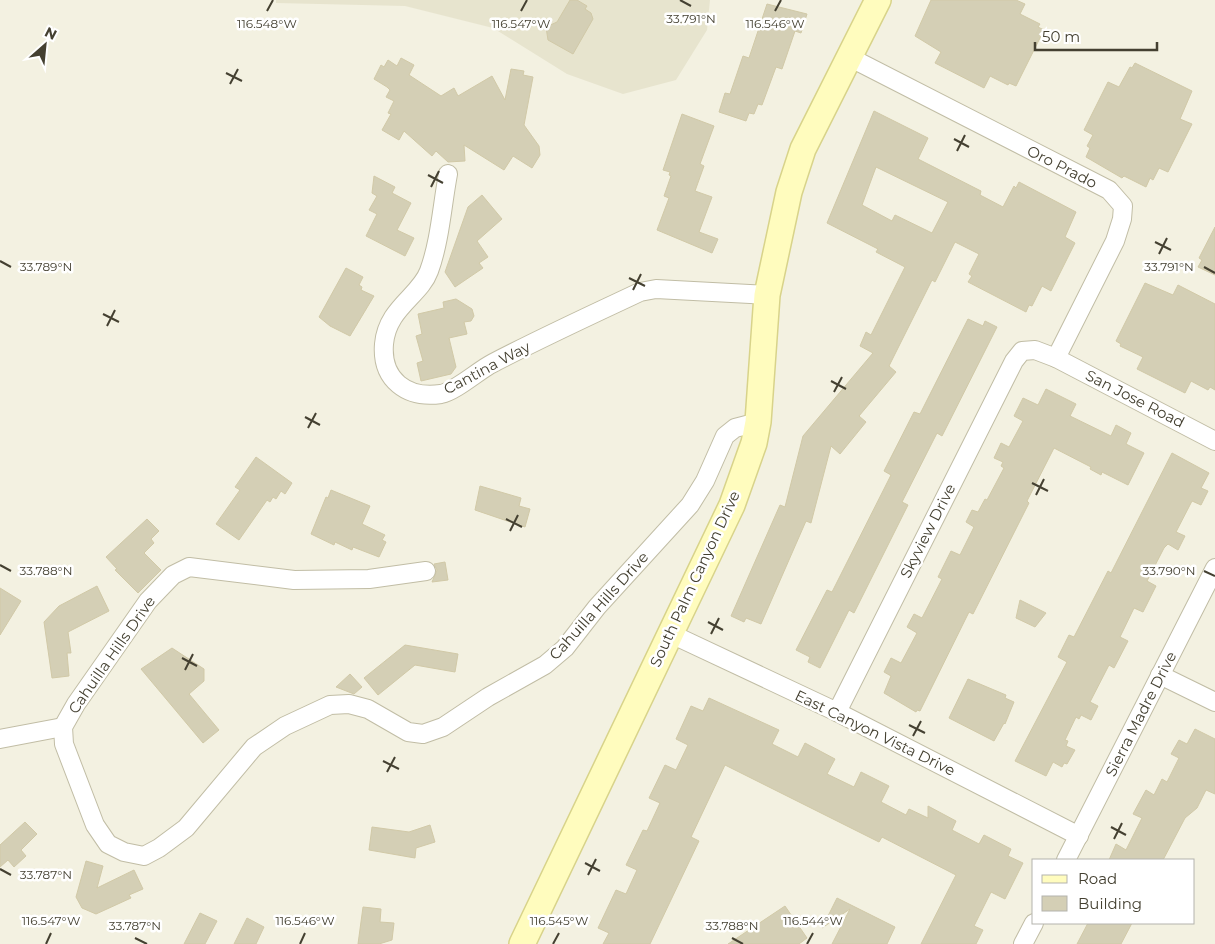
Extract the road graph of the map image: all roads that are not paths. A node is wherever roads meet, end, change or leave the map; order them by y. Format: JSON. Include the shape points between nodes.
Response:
{"nodes":[{"id":1,"x":878,"y":0,"type":"edge"},
{"id":2,"x":848,"y":57,"type":"junction"},
{"id":3,"x":448,"y":174,"type":"dead end"},
{"id":4,"x":767,"y":295,"type":"junction"},
{"id":5,"x":1022,"y":351,"type":"joint"},
{"id":6,"x":1056,"y":358,"type":"junction"},
{"id":7,"x":758,"y":422,"type":"junction"},
{"id":8,"x":1215,"y":441,"type":"edge"},
{"id":9,"x":1215,"y":568,"type":"edge"},
{"id":10,"x":426,"y":571,"type":"dead end"},
{"id":11,"x":669,"y":634,"type":"junction"},
{"id":12,"x":1160,"y":675,"type":"junction"},
{"id":13,"x":1215,"y":702,"type":"edge"},
{"id":14,"x":837,"y":712,"type":"junction"},
{"id":15,"x":63,"y":727,"type":"junction"},
{"id":16,"x":0,"y":739,"type":"edge"},
{"id":17,"x":1079,"y":836,"type":"junction"},
{"id":18,"x":1067,"y":859,"type":"edge"},
{"id":19,"x":1033,"y":924,"type":"edge"},
{"id":20,"x":522,"y":944,"type":"edge"},
{"id":21,"x":1023,"y":944,"type":"edge"}],
"edges":[{"from":1,"to":2,"type":"street","name":"South Palm Canyon Drive"},
{"from":2,"to":4,"type":"street","name":"South Palm Canyon Drive","via":[[803,149],[788,192]]},
{"from":2,"to":6,"type":"street","name":"Oro Prado","via":[[1109,190],[1123,206],[1115,240]]},
{"from":3,"to":4,"type":"street","name":"Cantina Way","via":[[429,273],[397,310],[384,344],[386,364],[395,382],[407,392],[444,394],[491,364],[640,292],[656,289]]},
{"from":4,"to":7,"type":"street","name":"South Palm Canyon Drive"},
{"from":5,"to":6,"type":"street","name":"San Jose Road","via":[[1034,350]]},
{"from":5,"to":14,"type":"street","name":"Skyview Drive","via":[[1014,361]]},
{"from":6,"to":8,"type":"street","name":"San Jose Road"},
{"from":7,"to":11,"type":"street","name":"South Palm Canyon Drive","via":[[732,505]]},
{"from":7,"to":15,"type":"street","name":"Cahuilla Hills Drive","via":[[735,428],[725,436],[705,481],[690,505],[603,600],[565,648],[545,665],[443,727],[423,734],[408,732],[368,709],[349,704],[330,706],[285,726],[254,747],[186,828],[144,856],[124,852],[108,844],[95,825],[64,744]]},
{"from":9,"to":12,"type":"street","name":"Sierra Madre Drive"},
{"from":10,"to":15,"type":"street","name":"Cahuilla Hills Drive","via":[[369,579],[294,580],[189,567],[173,575],[148,601]]},
{"from":11,"to":14,"type":"street","name":"East Canyon Vista Drive"},
{"from":11,"to":20,"type":"street","name":"South Palm Canyon Drive"},
{"from":12,"to":13,"type":"street"},
{"from":12,"to":17,"type":"street","name":"Sierra Madre Drive"},
{"from":14,"to":17,"type":"street","name":"East Canyon Vista Drive"},
{"from":15,"to":16,"type":"street","name":"Cahuilla Hills Drive"},
{"from":17,"to":18,"type":"street","name":"Sierra Madre Drive"},
{"from":19,"to":21,"type":"street"}]}
